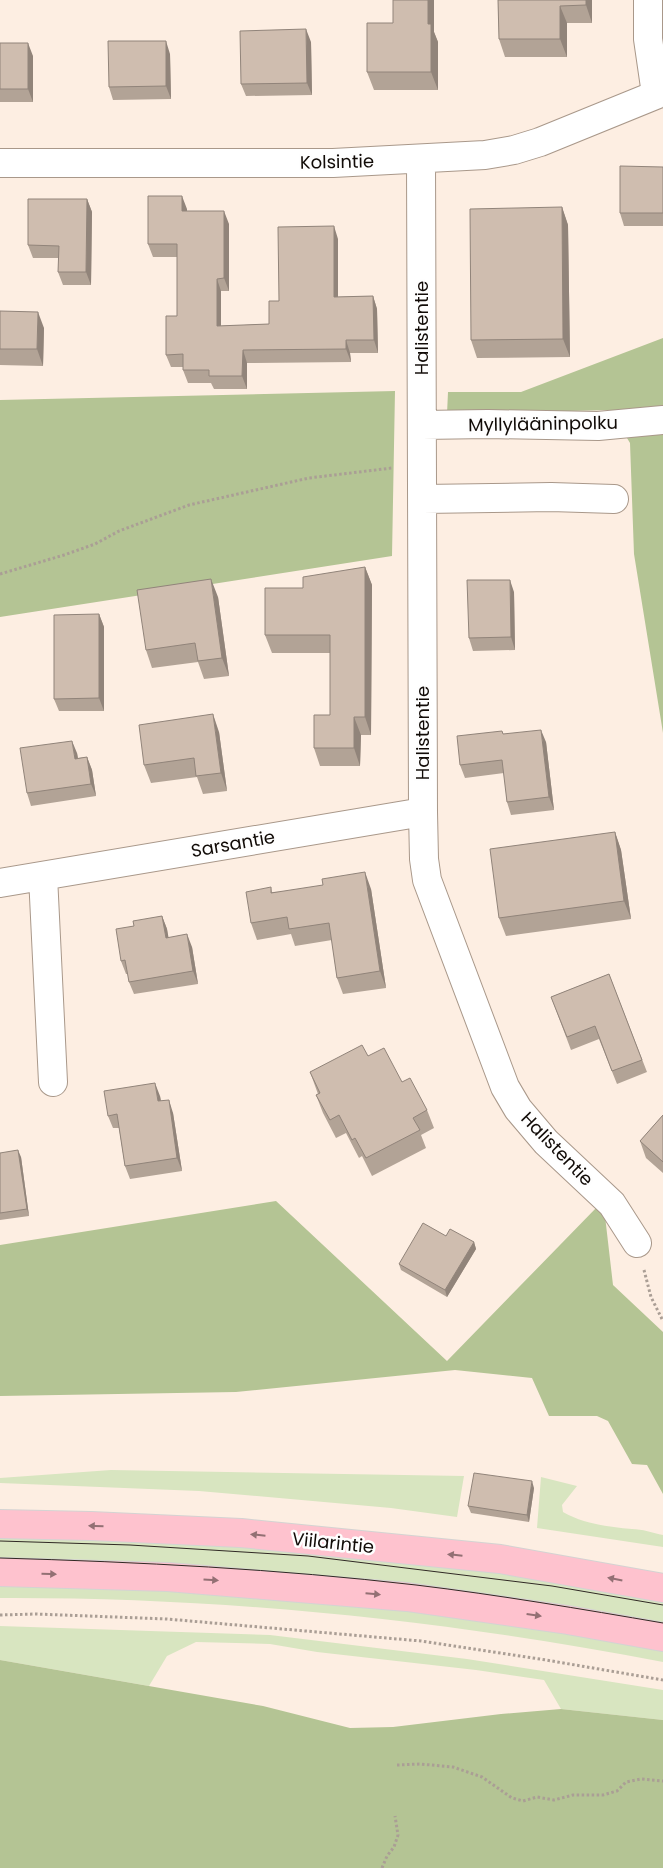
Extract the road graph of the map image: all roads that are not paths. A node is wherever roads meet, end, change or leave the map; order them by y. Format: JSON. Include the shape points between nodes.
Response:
{"nodes":[{"id":1,"x":648,"y":0,"type":"edge"},
{"id":2,"x":659,"y":93,"type":"edge"},
{"id":3,"x":421,"y":159,"type":"junction"},
{"id":4,"x":0,"y":163,"type":"edge"},
{"id":5,"x":663,"y":420,"type":"edge"},
{"id":6,"x":422,"y":425,"type":"junction"},
{"id":7,"x":423,"y":499,"type":"junction"},
{"id":8,"x":614,"y":499,"type":"dead end"},
{"id":9,"x":423,"y":812,"type":"junction"},
{"id":10,"x":43,"y":876,"type":"junction"},
{"id":11,"x":0,"y":883,"type":"edge"},
{"id":12,"x":53,"y":1082,"type":"dead end"},
{"id":13,"x":637,"y":1243,"type":"road end"},
{"id":14,"x":0,"y":1524,"type":"edge"},
{"id":15,"x":0,"y":1572,"type":"edge"},
{"id":16,"x":663,"y":1588,"type":"edge"},
{"id":17,"x":663,"y":1637,"type":"edge"}],
"edges":[{"from":1,"to":2,"type":"street","via":[[648,39]]},
{"from":2,"to":3,"type":"street","name":"Kolsintie","via":[[514,150]]},
{"from":3,"to":4,"type":"street","name":"Kolsintie","via":[[333,163]]},
{"from":3,"to":6,"type":"street","name":"Halistentie"},
{"from":5,"to":6,"type":"street","name":"Myllylääninpolku","via":[[598,426]]},
{"from":6,"to":7,"type":"street","name":"Halistentie"},
{"from":7,"to":8,"type":"street"},
{"from":7,"to":9,"type":"street","name":"Halistentie"},
{"from":9,"to":10,"type":"street","name":"Sarsantie"},
{"from":9,"to":13,"type":"street","name":"Halistentie","via":[[427,880],[505,1087],[518,1109],[546,1142],[612,1204]]},
{"from":10,"to":11,"type":"street","name":"Sarsantie"},
{"from":10,"to":12,"type":"street"},
{"from":16,"to":14,"type":"main road","name":"Viilarintie","one_way":true,"via":[[500,1559],[261,1535]]},
{"from":15,"to":17,"type":"main road","one_way":true,"via":[[168,1577],[407,1598]]}]}
